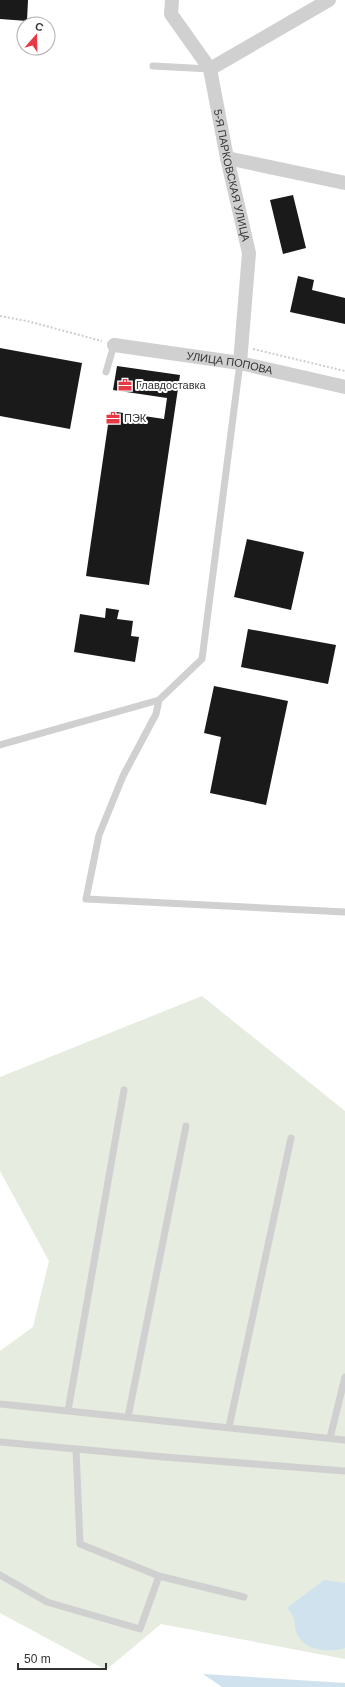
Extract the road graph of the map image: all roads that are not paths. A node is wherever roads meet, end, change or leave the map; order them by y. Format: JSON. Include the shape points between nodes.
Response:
{"nodes":[{"id":1,"x":172,"y":0,"type":"edge"},
{"id":2,"x":329,"y":0,"type":"edge"},
{"id":3,"x":152,"y":66,"type":"dead end"},
{"id":4,"x":210,"y":69,"type":"junction"},
{"id":5,"x":227,"y":158,"type":"junction"},
{"id":6,"x":345,"y":183,"type":"edge"},
{"id":7,"x":114,"y":345,"type":"joint"},
{"id":8,"x":240,"y":363,"type":"junction"},
{"id":9,"x":106,"y":372,"type":"dead end"},
{"id":10,"x":345,"y":386,"type":"edge"},
{"id":11,"x":159,"y":700,"type":"junction"},
{"id":12,"x":0,"y":745,"type":"edge"},
{"id":13,"x":345,"y":912,"type":"edge"},
{"id":14,"x":124,"y":1090,"type":"dead end"},
{"id":15,"x":186,"y":1126,"type":"dead end"},
{"id":16,"x":291,"y":1138,"type":"dead end"},
{"id":17,"x":345,"y":1377,"type":"edge"},
{"id":18,"x":0,"y":1404,"type":"edge"},
{"id":19,"x":68,"y":1411,"type":"junction"},
{"id":20,"x":128,"y":1417,"type":"junction"},
{"id":21,"x":229,"y":1427,"type":"junction"},
{"id":22,"x":330,"y":1438,"type":"junction"},
{"id":23,"x":345,"y":1440,"type":"edge"},
{"id":24,"x":0,"y":1442,"type":"edge"},
{"id":25,"x":76,"y":1449,"type":"junction"},
{"id":26,"x":345,"y":1471,"type":"edge"},
{"id":27,"x":0,"y":1575,"type":"edge"},
{"id":28,"x":159,"y":1576,"type":"junction"},
{"id":29,"x":244,"y":1597,"type":"dead end"}],
"edges":[{"from":1,"to":4,"type":"street","name":"5-Я ПАРКОВСКАЯ УЛИЦА","via":[[171,14]]},
{"from":2,"to":4,"type":"street"},
{"from":3,"to":4,"type":"lane"},
{"from":4,"to":5,"type":"street","name":"5-Я ПАРКОВСКАЯ УЛИЦА"},
{"from":5,"to":6,"type":"street"},
{"from":5,"to":8,"type":"street","name":"5-Я ПАРКОВСКАЯ УЛИЦА","via":[[249,253]]},
{"from":7,"to":8,"type":"street","name":"УЛИЦА ПОПОВА"},
{"from":7,"to":9,"type":"lane"},
{"from":8,"to":10,"type":"street","name":"УЛИЦА ПОПОВА"},
{"from":8,"to":11,"type":"lane","via":[[202,659]]},
{"from":11,"to":12,"type":"lane"},
{"from":11,"to":13,"type":"lane","via":[[156,714],[123,776],[99,835],[86,899]]},
{"from":14,"to":19,"type":"lane"},
{"from":15,"to":20,"type":"lane"},
{"from":16,"to":21,"type":"lane"},
{"from":17,"to":22,"type":"lane"},
{"from":18,"to":19,"type":"lane"},
{"from":19,"to":20,"type":"lane"},
{"from":20,"to":21,"type":"lane"},
{"from":21,"to":22,"type":"lane"},
{"from":22,"to":23,"type":"lane"},
{"from":24,"to":25,"type":"lane"},
{"from":25,"to":26,"type":"lane"},
{"from":25,"to":28,"type":"lane","via":[[80,1544]]},
{"from":27,"to":28,"type":"lane","via":[[47,1602],[140,1629]]},
{"from":28,"to":29,"type":"lane"}]}
